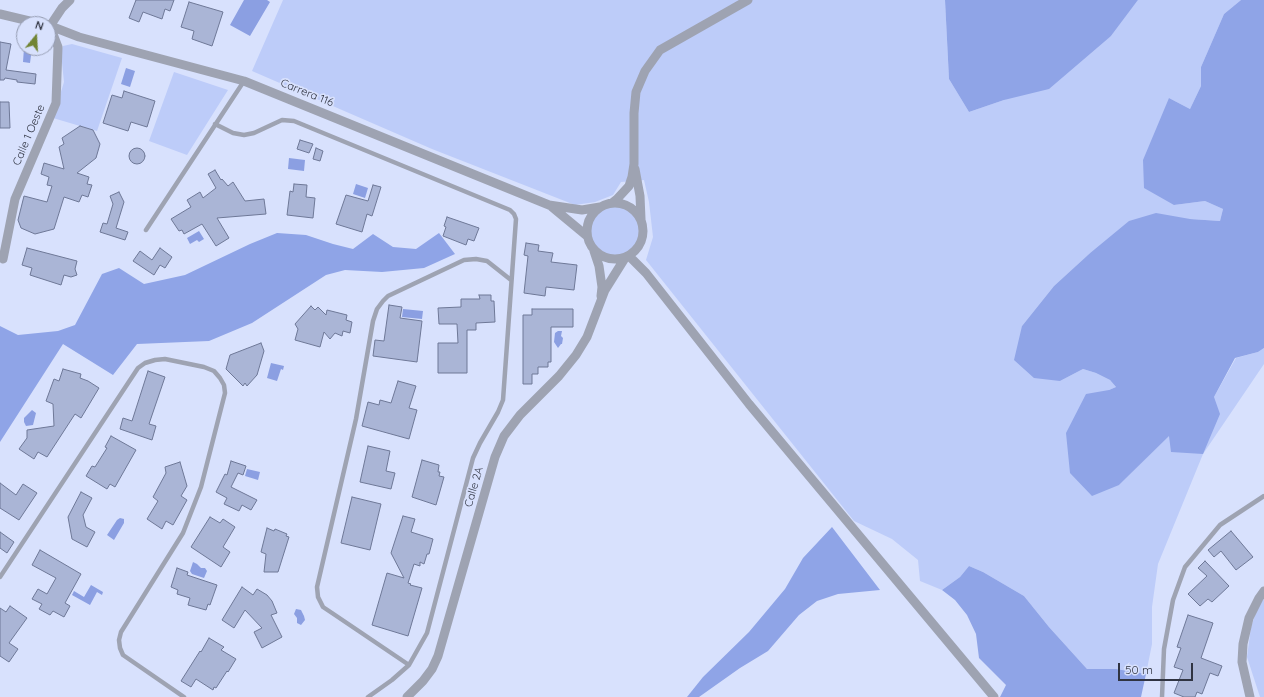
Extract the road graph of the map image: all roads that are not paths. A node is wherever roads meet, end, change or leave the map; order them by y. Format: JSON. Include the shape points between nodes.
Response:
{"nodes":[{"id":1,"x":70,"y":0,"type":"edge"},
{"id":2,"x":748,"y":0,"type":"edge"},
{"id":3,"x":0,"y":14,"type":"edge"},
{"id":4,"x":55,"y":16,"type":"edge"},
{"id":5,"x":16,"y":18,"type":"edge"},
{"id":6,"x":56,"y":28,"type":"edge"},
{"id":7,"x":56,"y":42,"type":"edge"},
{"id":8,"x":244,"y":81,"type":"junction"},
{"id":9,"x":215,"y":124,"type":"junction"},
{"id":10,"x":634,"y":164,"type":"junction"},
{"id":11,"x":612,"y":203,"type":"junction"},
{"id":12,"x":549,"y":205,"type":"junction"},
{"id":13,"x":600,"y":207,"type":"junction"},
{"id":14,"x":641,"y":219,"type":"junction"},
{"id":15,"x":146,"y":230,"type":"dead end"},
{"id":16,"x":587,"y":236,"type":"junction"},
{"id":17,"x":638,"y":249,"type":"junction"},
{"id":18,"x":594,"y":251,"type":"junction"},
{"id":19,"x":627,"y":257,"type":"junction"},
{"id":20,"x":3,"y":259,"type":"dead end"},
{"id":21,"x":646,"y":273,"type":"junction"},
{"id":22,"x":511,"y":280,"type":"junction"},
{"id":23,"x":600,"y":302,"type":"junction"},
{"id":24,"x":1264,"y":496,"type":"edge"},
{"id":25,"x":0,"y":577,"type":"edge"},
{"id":26,"x":1264,"y":591,"type":"edge"},
{"id":27,"x":408,"y":665,"type":"junction"},
{"id":28,"x":184,"y":697,"type":"edge"},
{"id":29,"x":368,"y":697,"type":"edge"},
{"id":30,"x":407,"y":697,"type":"edge"},
{"id":31,"x":994,"y":697,"type":"edge"},
{"id":32,"x":1162,"y":697,"type":"edge"},
{"id":33,"x":1250,"y":697,"type":"edge"}],
"edges":[{"from":1,"to":4,"type":"street"},
{"from":2,"to":10,"type":"street","via":[[660,50],[645,71],[636,92]]},
{"from":3,"to":5,"type":"street","name":"Carrera 116"},
{"from":6,"to":8,"type":"street","name":"Carrera 116","via":[[79,37]]},
{"from":7,"to":20,"type":"street","name":"Calle 1 Oeste","via":[[56,103],[16,199]]},
{"from":8,"to":9,"type":"lane"},
{"from":8,"to":12,"type":"street","name":"Carrera 116"},
{"from":9,"to":15,"type":"lane"},
{"from":9,"to":22,"type":"lane","via":[[233,133],[244,135],[282,120],[294,121],[510,210],[516,219]]},
{"from":10,"to":11,"type":"street","via":[[629,186]]},
{"from":10,"to":14,"type":"street"},
{"from":11,"to":13,"type":"street"},
{"from":11,"to":14,"type":"street","via":[[632,208]]},
{"from":12,"to":13,"type":"street","name":"Carrera 116","via":[[582,210]]},
{"from":12,"to":16,"type":"street","name":"Carrera 116"},
{"from":13,"to":16,"type":"street","via":[[589,219]]},
{"from":14,"to":17,"type":"street","via":[[644,235]]},
{"from":16,"to":18,"type":"street"},
{"from":17,"to":19,"type":"street"},
{"from":17,"to":21,"type":"street"},
{"from":18,"to":19,"type":"street","via":[[608,259]]},
{"from":18,"to":23,"type":"street","name":"Calle 2A","via":[[602,287]]},
{"from":19,"to":21,"type":"street"},
{"from":19,"to":23,"type":"street","name":"Calle 2A","via":[[610,281]]},
{"from":21,"to":31,"type":"street","via":[[749,404]]},
{"from":22,"to":27,"type":"lane","via":[[503,400],[473,458],[427,633]]},
{"from":22,"to":27,"type":"lane","via":[[487,261],[464,260],[388,296],[377,309],[373,321],[356,419],[317,586],[318,598],[323,607],[332,614]]},
{"from":23,"to":30,"type":"street","name":"Calle 2A","via":[[587,337],[576,355],[504,436],[495,457],[438,656],[423,681]]},
{"from":24,"to":32,"type":"lane","via":[[1220,525],[1185,567],[1173,600],[1164,649]]},
{"from":25,"to":28,"type":"lane","via":[[138,368],[150,361],[165,359],[214,371],[224,385],[225,393],[201,487],[184,533],[121,632],[119,640],[123,655]]},
{"from":26,"to":33,"type":"street","via":[[1249,618],[1243,644],[1242,662]]},
{"from":27,"to":29,"type":"lane"}]}
